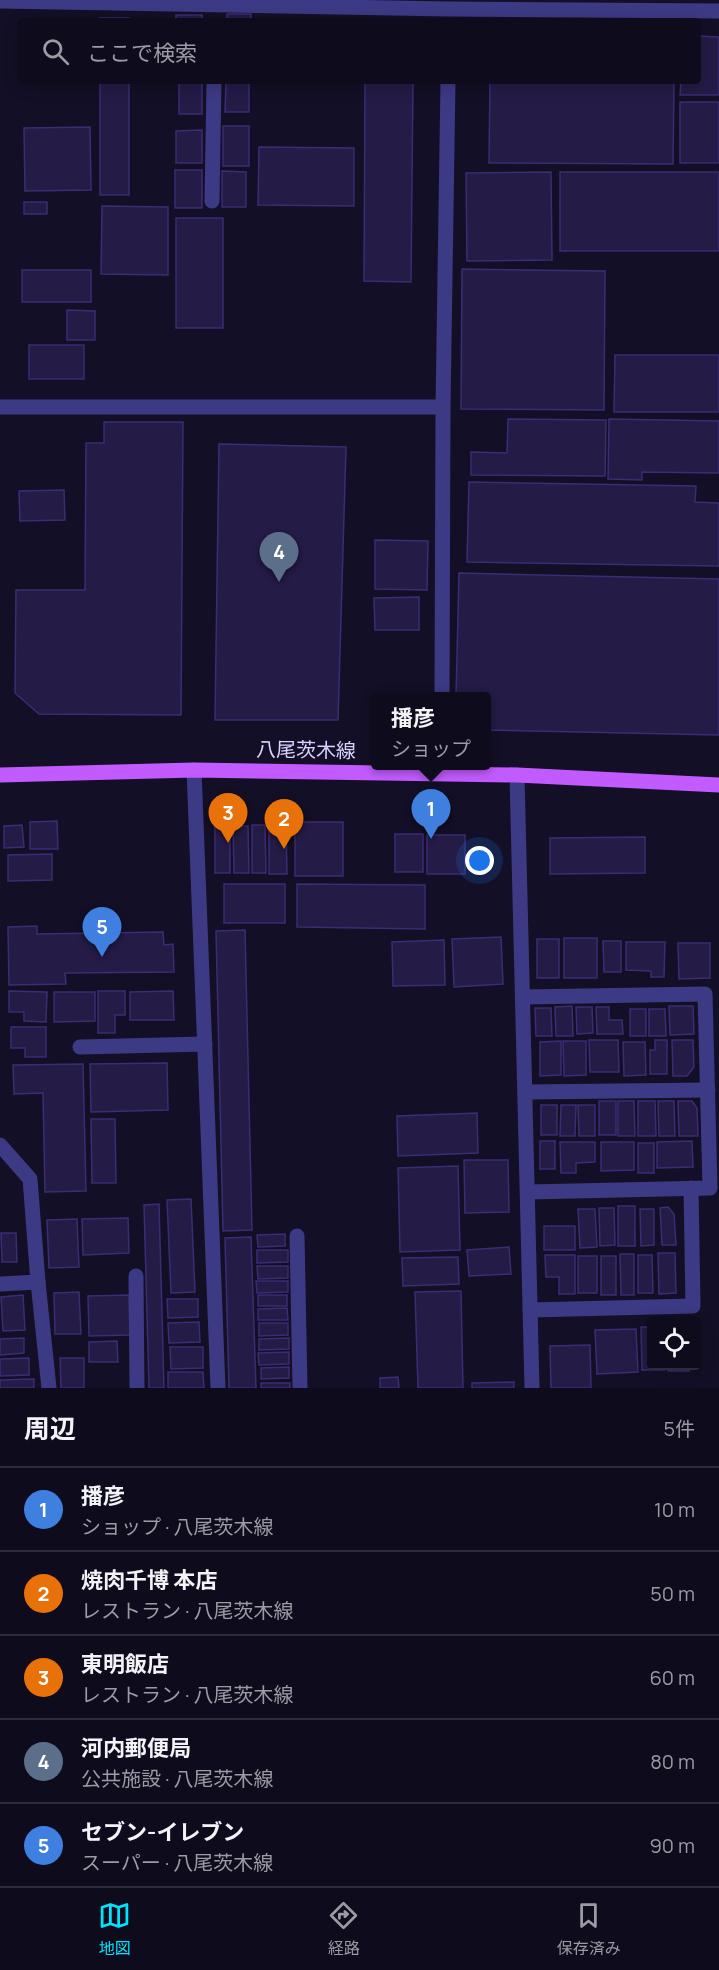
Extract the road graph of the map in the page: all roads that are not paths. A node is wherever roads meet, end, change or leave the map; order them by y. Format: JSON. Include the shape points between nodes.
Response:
{"nodes":[{"id":1,"x":0,"y":1,"type":"edge"},
{"id":2,"x":215,"y":5,"type":"junction"},
{"id":3,"x":673,"y":6,"type":"edge"},
{"id":4,"x":449,"y":10,"type":"edge"},
{"id":5,"x":719,"y":11,"type":"edge"},
{"id":6,"x":215,"y":18,"type":"edge"},
{"id":7,"x":214,"y":84,"type":"edge"},
{"id":8,"x":448,"y":84,"type":"edge"},
{"id":9,"x":212,"y":201,"type":"dead end"},
{"id":10,"x":0,"y":407,"type":"edge"},
{"id":11,"x":443,"y":407,"type":"junction"},
{"id":12,"x":442,"y":692,"type":"edge"},
{"id":13,"x":194,"y":770,"type":"junction"},
{"id":14,"x":442,"y":770,"type":"edge"},
{"id":15,"x":0,"y":775,"type":"edge"},
{"id":16,"x":517,"y":776,"type":"junction"},
{"id":17,"x":719,"y":785,"type":"edge"},
{"id":18,"x":523,"y":997,"type":"junction"},
{"id":19,"x":205,"y":1044,"type":"junction"},
{"id":20,"x":80,"y":1047,"type":"dead end"},
{"id":21,"x":708,"y":1090,"type":"junction"},
{"id":22,"x":525,"y":1092,"type":"junction"},
{"id":23,"x":0,"y":1145,"type":"edge"},
{"id":24,"x":691,"y":1188,"type":"junction"},
{"id":25,"x":528,"y":1192,"type":"junction"},
{"id":26,"x":297,"y":1236,"type":"dead end"},
{"id":27,"x":136,"y":1276,"type":"dead end"},
{"id":28,"x":38,"y":1282,"type":"junction"},
{"id":29,"x":0,"y":1284,"type":"edge"},
{"id":30,"x":530,"y":1310,"type":"junction"},
{"id":31,"x":49,"y":1388,"type":"edge"},
{"id":32,"x":137,"y":1388,"type":"edge"},
{"id":33,"x":218,"y":1388,"type":"edge"},
{"id":34,"x":300,"y":1388,"type":"edge"},
{"id":35,"x":532,"y":1388,"type":"edge"}],
"edges":[{"from":1,"to":2,"type":"street"},
{"from":2,"to":4,"type":"street"},
{"from":2,"to":6,"type":"street"},
{"from":3,"to":4,"type":"street"},
{"from":3,"to":5,"type":"street"},
{"from":7,"to":9,"type":"street"},
{"from":8,"to":11,"type":"street"},
{"from":10,"to":11,"type":"street"},
{"from":11,"to":12,"type":"street"},
{"from":13,"to":14,"type":"main road","name":"八尾茨木線"},
{"from":13,"to":15,"type":"main road","name":"八尾茨木線"},
{"from":13,"to":19,"type":"street"},
{"from":14,"to":16,"type":"main road","name":"八尾茨木線"},
{"from":16,"to":17,"type":"main road","name":"八尾茨木線"},
{"from":16,"to":18,"type":"street"},
{"from":18,"to":21,"type":"street","via":[[705,994]]},
{"from":18,"to":22,"type":"street"},
{"from":19,"to":20,"type":"street"},
{"from":19,"to":33,"type":"street"},
{"from":21,"to":22,"type":"street"},
{"from":21,"to":24,"type":"street","via":[[711,1188]]},
{"from":22,"to":25,"type":"street"},
{"from":23,"to":28,"type":"street","via":[[30,1179]]},
{"from":24,"to":25,"type":"street"},
{"from":24,"to":30,"type":"street","via":[[693,1306]]},
{"from":25,"to":30,"type":"street"},
{"from":26,"to":34,"type":"street"},
{"from":27,"to":32,"type":"street"},
{"from":28,"to":29,"type":"street"},
{"from":28,"to":31,"type":"street"},
{"from":30,"to":35,"type":"street"}]}
